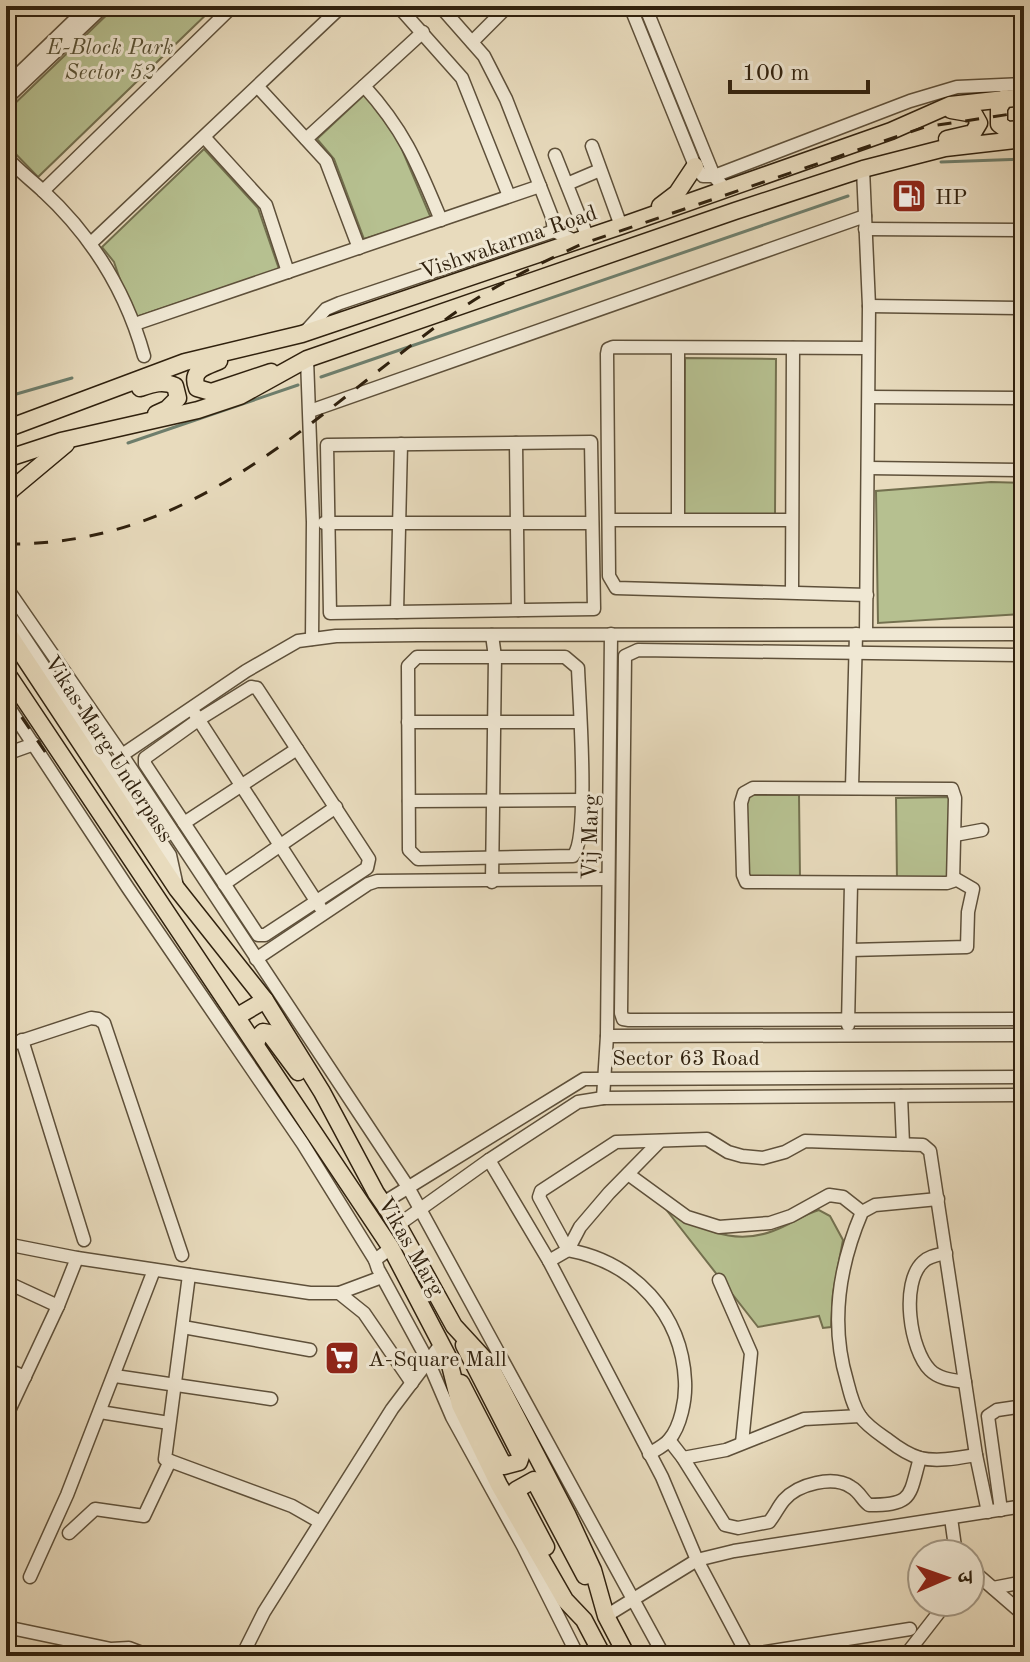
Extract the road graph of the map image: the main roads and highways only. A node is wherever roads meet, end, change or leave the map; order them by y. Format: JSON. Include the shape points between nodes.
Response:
{"nodes":[{"id":1,"x":1024,"y":97,"type":"edge"},
{"id":2,"x":1005,"y":98,"type":"junction"},
{"id":3,"x":947,"y":107,"type":"junction"},
{"id":4,"x":1024,"y":129,"type":"edge"},
{"id":5,"x":1024,"y":139,"type":"edge"},
{"id":6,"x":927,"y":153,"type":"junction"},
{"id":7,"x":695,"y":166,"type":"road end"},
{"id":8,"x":628,"y":224,"type":"junction"},
{"id":9,"x":253,"y":345,"type":"junction"},
{"id":10,"x":301,"y":362,"type":"junction"},
{"id":11,"x":95,"y":396,"type":"junction"},
{"id":12,"x":53,"y":411,"type":"junction"},
{"id":13,"x":6,"y":417,"type":"edge"},
{"id":14,"x":141,"y":422,"type":"junction"},
{"id":15,"x":6,"y":429,"type":"edge"},
{"id":16,"x":73,"y":437,"type":"junction"},
{"id":17,"x":6,"y":459,"type":"edge"},
{"id":18,"x":6,"y":497,"type":"edge"},
{"id":19,"x":6,"y":630,"type":"edge"},
{"id":20,"x":6,"y":672,"type":"edge"},
{"id":21,"x":143,"y":878,"type":"joint"},
{"id":22,"x":177,"y":889,"type":"joint"},
{"id":23,"x":265,"y":1000,"type":"junction"},
{"id":24,"x":238,"y":1016,"type":"junction"},
{"id":25,"x":256,"y":1044,"type":"junction"},
{"id":26,"x":322,"y":1092,"type":"junction"},
{"id":27,"x":454,"y":1326,"type":"junction"},
{"id":28,"x":444,"y":1351,"type":"junction"},
{"id":29,"x":606,"y":1616,"type":"junction"},
{"id":30,"x":584,"y":1620,"type":"junction"},
{"id":31,"x":603,"y":1656,"type":"edge"},
{"id":32,"x":627,"y":1656,"type":"edge"}],
"edges":[{"from":1,"to":2,"type":"main road","name":"Vishwakarma Road"},
{"from":2,"to":3,"type":"main road","name":"Vishwakarma Road"},
{"from":2,"to":4,"type":"main road","via":[[999,124],[1007,130]]},
{"from":3,"to":6,"type":"main road","via":[[974,114],[978,126],[973,133],[934,142]]},
{"from":3,"to":8,"type":"main road","name":"Vishwakarma Road","via":[[891,131],[720,182]]},
{"from":5,"to":6,"type":"main road","name":"Vishwakarma Road"},
{"from":6,"to":10,"type":"main road","name":"Vishwakarma Road","via":[[735,211]]},
{"from":7,"to":8,"type":"main road","via":[[670,200]]},
{"from":8,"to":9,"type":"main road","name":"Vishwakarma Road","via":[[302,334]]},
{"from":9,"to":10,"type":"main road","via":[[201,368],[194,380],[197,388],[221,390]]},
{"from":9,"to":11,"type":"main road","name":"Vishwakarma Road","via":[[185,362]]},
{"from":10,"to":14,"type":"main road","name":"Vishwakarma Road","via":[[240,396]]},
{"from":11,"to":12,"type":"main road","name":"Vishwakarma Road"},
{"from":11,"to":14,"type":"main road","via":[[158,383],[175,386],[178,398],[173,404]]},
{"from":12,"to":13,"type":"main road"},
{"from":12,"to":15,"type":"main road","name":"Vishwakarma Road"},
{"from":14,"to":16,"type":"main road","name":"Vishwakarma Road"},
{"from":16,"to":17,"type":"main road","name":"Vishwakarma Road"},
{"from":16,"to":18,"type":"main road"},
{"from":19,"to":22,"type":"main road","name":"Vikas Marg Underpass"},
{"from":20,"to":21,"type":"main road","name":"Vikas Marg Underpass"},
{"from":21,"to":24,"type":"main road","name":"Vikas Marg"},
{"from":22,"to":23,"type":"main road","name":"Vikas Marg"},
{"from":23,"to":24,"type":"main road"},
{"from":23,"to":26,"type":"main road","name":"Vikas Marg"},
{"from":24,"to":25,"type":"main road","name":"Vikas Marg"},
{"from":25,"to":26,"type":"main road","via":[[261,1034],[269,1033],[309,1086]]},
{"from":25,"to":28,"type":"main road","name":"Vikas Marg","via":[[391,1248]]},
{"from":26,"to":27,"type":"main road","name":"Vikas Marg"},
{"from":27,"to":28,"type":"main road","via":[[521,1456],[519,1462],[504,1466]]},
{"from":27,"to":29,"type":"main road","name":"Vikas Marg","via":[[489,1364],[519,1418],[593,1570]]},
{"from":28,"to":30,"type":"main road","name":"Vikas Marg","via":[[460,1405],[499,1485],[565,1600]]},
{"from":29,"to":30,"type":"main road","via":[[534,1480],[516,1490]]},
{"from":29,"to":32,"type":"main road","name":"Vikas Marg"},
{"from":30,"to":31,"type":"main road","name":"Vikas Marg"}]}
